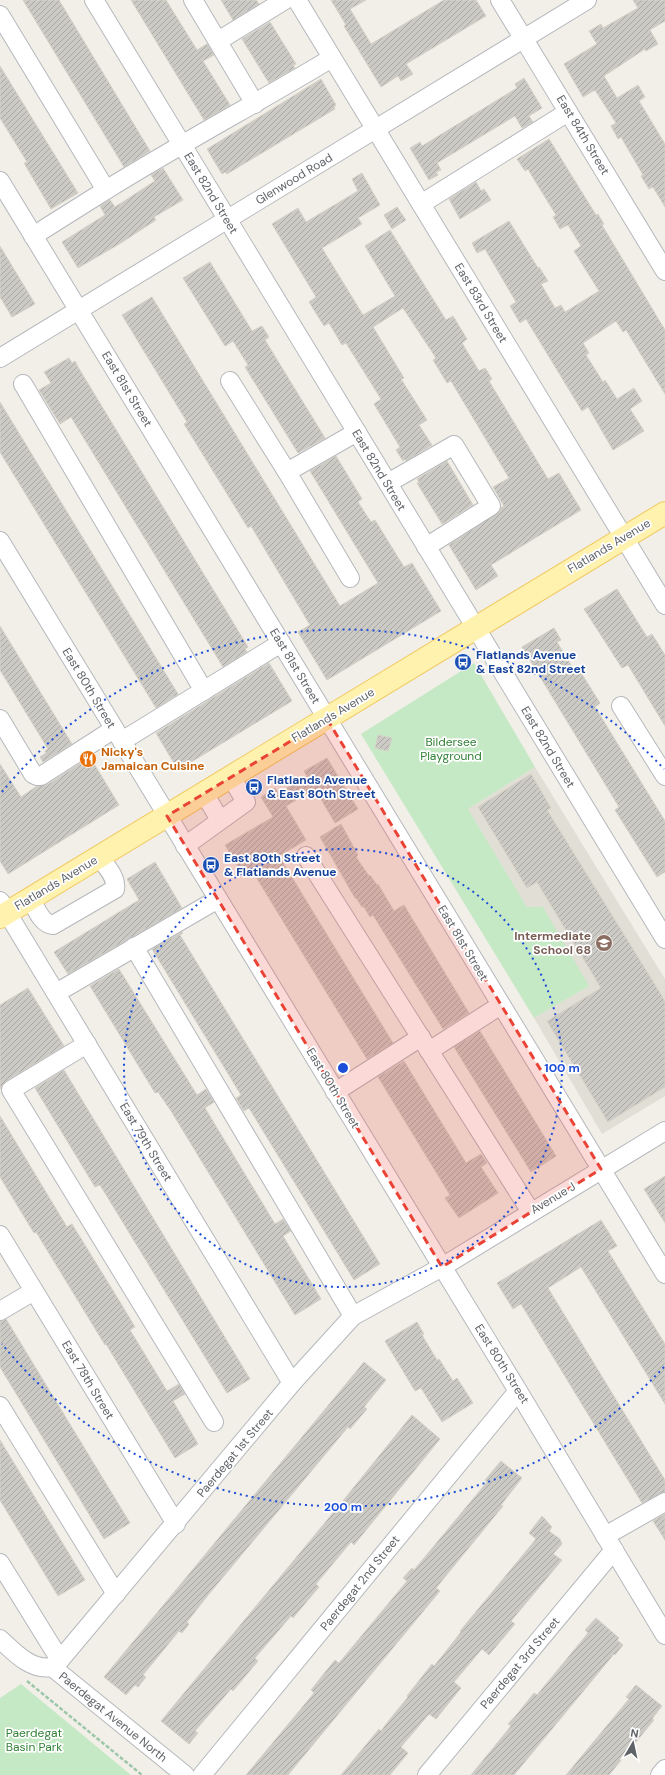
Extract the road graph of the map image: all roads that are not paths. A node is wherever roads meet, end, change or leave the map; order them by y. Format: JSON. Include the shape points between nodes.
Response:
{"nodes":[{"id":1,"x":94,"y":0,"type":"edge"},
{"id":2,"x":193,"y":0,"type":"edge"},
{"id":3,"x":285,"y":0,"type":"edge"},
{"id":4,"x":297,"y":0,"type":"edge"},
{"id":5,"x":500,"y":0,"type":"edge"},
{"id":6,"x":587,"y":0,"type":"edge"},
{"id":7,"x":0,"y":15,"type":"edge"},
{"id":8,"x":524,"y":38,"type":"junction"},
{"id":9,"x":218,"y":41,"type":"junction"},
{"id":10,"x":332,"y":58,"type":"junction"},
{"id":11,"x":255,"y":104,"type":"junction"},
{"id":12,"x":568,"y":112,"type":"junction"},
{"id":13,"x":375,"y":129,"type":"junction"},
{"id":14,"x":181,"y":144,"type":"junction"},
{"id":15,"x":0,"y":181,"type":"edge"},
{"id":16,"x":106,"y":190,"type":"junction"},
{"id":17,"x":421,"y":204,"type":"junction"},
{"id":18,"x":227,"y":220,"type":"junction"},
{"id":19,"x":34,"y":236,"type":"junction"},
{"id":20,"x":665,"y":271,"type":"edge"},
{"id":21,"x":79,"y":310,"type":"junction"},
{"id":22,"x":0,"y":356,"type":"edge"},
{"id":23,"x":230,"y":381,"type":"dead end"},
{"id":24,"x":23,"y":384,"type":"dead end"},
{"id":25,"x":356,"y":432,"type":"junction"},
{"id":26,"x":287,"y":472,"type":"junction"},
{"id":27,"x":388,"y":482,"type":"junction"},
{"id":28,"x":665,"y":512,"type":"edge"},
{"id":29,"x":624,"y":537,"type":"junction"},
{"id":30,"x":0,"y":541,"type":"edge"},
{"id":31,"x":426,"y":547,"type":"junction"},
{"id":32,"x":350,"y":578,"type":"dead end"},
{"id":33,"x":665,"y":605,"type":"edge"},
{"id":34,"x":476,"y":629,"type":"junction"},
{"id":35,"x":281,"y":643,"type":"junction"},
{"id":36,"x":204,"y":691,"type":"junction"},
{"id":37,"x":621,"y":706,"type":"dead end"},
{"id":38,"x":0,"y":719,"type":"edge"},
{"id":39,"x":327,"y":719,"type":"junction"},
{"id":40,"x":118,"y":735,"type":"junction"},
{"id":41,"x":665,"y":776,"type":"edge"},
{"id":42,"x":231,"y":777,"type":"junction"},
{"id":43,"x":204,"y":793,"type":"junction"},
{"id":44,"x":167,"y":816,"type":"junction"},
{"id":45,"x":220,"y":820,"type":"junction"},
{"id":46,"x":185,"y":846,"type":"junction"},
{"id":47,"x":306,"y":856,"type":"dead end"},
{"id":48,"x":100,"y":857,"type":"junction"},
{"id":49,"x":31,"y":898,"type":"junction"},
{"id":50,"x":218,"y":899,"type":"junction"},
{"id":51,"x":2,"y":910,"type":"edge"},
{"id":52,"x":665,"y":939,"type":"edge"},
{"id":53,"x":134,"y":947,"type":"junction"},
{"id":54,"x":56,"y":993,"type":"junction"},
{"id":55,"x":501,"y":1005,"type":"junction"},
{"id":56,"x":87,"y":1044,"type":"junction"},
{"id":57,"x":425,"y":1044,"type":"junction"},
{"id":58,"x":335,"y":1092,"type":"junction"},
{"id":59,"x":5,"y":1094,"type":"edge"},
{"id":60,"x":665,"y":1130,"type":"edge"},
{"id":61,"x":601,"y":1169,"type":"junction"},
{"id":62,"x":531,"y":1212,"type":"junction"},
{"id":63,"x":0,"y":1235,"type":"edge"},
{"id":64,"x":442,"y":1267,"type":"junction"},
{"id":65,"x":665,"y":1274,"type":"edge"},
{"id":66,"x":34,"y":1291,"type":"junction"},
{"id":67,"x":0,"y":1311,"type":"edge"},
{"id":68,"x":353,"y":1316,"type":"junction"},
{"id":69,"x":292,"y":1383,"type":"junction"},
{"id":70,"x":518,"y":1391,"type":"junction"},
{"id":71,"x":0,"y":1406,"type":"edge"},
{"id":72,"x":214,"y":1422,"type":"dead end"},
{"id":73,"x":665,"y":1502,"type":"edge"},
{"id":74,"x":176,"y":1524,"type":"junction"},
{"id":75,"x":610,"y":1543,"type":"junction"},
{"id":76,"x":0,"y":1563,"type":"edge"},
{"id":77,"x":116,"y":1594,"type":"junction"},
{"id":78,"x":665,"y":1635,"type":"edge"},
{"id":79,"x":0,"y":1639,"type":"edge"},
{"id":80,"x":56,"y":1664,"type":"junction"},
{"id":81,"x":665,"y":1770,"type":"edge"},
{"id":82,"x":185,"y":1775,"type":"edge"},
{"id":83,"x":202,"y":1775,"type":"edge"},
{"id":84,"x":427,"y":1775,"type":"edge"},
{"id":85,"x":660,"y":1775,"type":"edge"}],
"edges":[{"from":1,"to":14,"type":"street","name":"East 82nd Street"},
{"from":2,"to":9,"type":"street"},
{"from":3,"to":9,"type":"street"},
{"from":4,"to":10,"type":"street","name":"East 83rd Street"},
{"from":5,"to":8,"type":"street","name":"East 84th Street"},
{"from":6,"to":8,"type":"street","name":"Glenwood Road"},
{"from":7,"to":16,"type":"street"},
{"from":8,"to":12,"type":"street","name":"East 84th Street"},
{"from":8,"to":13,"type":"street","name":"Glenwood Road"},
{"from":9,"to":11,"type":"street"},
{"from":10,"to":11,"type":"street"},
{"from":10,"to":13,"type":"street","name":"East 83rd Street"},
{"from":11,"to":14,"type":"street"},
{"from":12,"to":17,"type":"street"},
{"from":12,"to":20,"type":"street","name":"East 84th Street"},
{"from":13,"to":17,"type":"street","name":"East 83rd Street"},
{"from":13,"to":18,"type":"street","name":"Glenwood Road"},
{"from":14,"to":16,"type":"street"},
{"from":14,"to":18,"type":"street","name":"East 82nd Street"},
{"from":15,"to":19,"type":"street","name":"East 81st Street"},
{"from":16,"to":19,"type":"street"},
{"from":17,"to":29,"type":"street","name":"East 83rd Street"},
{"from":18,"to":21,"type":"street","name":"Glenwood Road"},
{"from":18,"to":25,"type":"street","name":"East 82nd Street"},
{"from":19,"to":21,"type":"street","name":"East 81st Street"},
{"from":21,"to":22,"type":"street","name":"Glenwood Road"},
{"from":21,"to":35,"type":"street","name":"East 81st Street"},
{"from":23,"to":26,"type":"street"},
{"from":24,"to":36,"type":"street"},
{"from":25,"to":26,"type":"street"},
{"from":25,"to":27,"type":"street","name":"East 82nd Street"},
{"from":26,"to":32,"type":"street"},
{"from":27,"to":31,"type":"street","name":"East 82nd Street"},
{"from":27,"to":31,"type":"street","via":[[454,445],[491,506]]},
{"from":28,"to":29,"type":"main road","name":"Flatlands Avenue"},
{"from":29,"to":33,"type":"street","name":"East 83rd Street"},
{"from":29,"to":34,"type":"main road","name":"Flatlands Avenue"},
{"from":30,"to":40,"type":"street","name":"East 80th Street"},
{"from":31,"to":34,"type":"street","name":"East 82nd Street"},
{"from":34,"to":39,"type":"main road","name":"Flatlands Avenue"},
{"from":34,"to":52,"type":"street","name":"East 82nd Street"},
{"from":35,"to":36,"type":"street"},
{"from":35,"to":39,"type":"street","name":"East 81st Street"},
{"from":36,"to":40,"type":"street"},
{"from":37,"to":41,"type":"street"},
{"from":38,"to":40,"type":"street","via":[[36,776],[41,776]]},
{"from":39,"to":42,"type":"main road","name":"Flatlands Avenue"},
{"from":39,"to":55,"type":"street","name":"East 81st Street"},
{"from":40,"to":44,"type":"street","name":"East 80th Street"},
{"from":42,"to":43,"type":"main road","name":"Flatlands Avenue"},
{"from":42,"to":45,"type":"street","via":[[246,802]]},
{"from":43,"to":44,"type":"main road","name":"Flatlands Avenue"},
{"from":43,"to":45,"type":"street"},
{"from":44,"to":46,"type":"street","name":"East 80th Street"},
{"from":44,"to":48,"type":"main road","name":"Flatlands Avenue"},
{"from":45,"to":46,"type":"street"},
{"from":46,"to":50,"type":"street","name":"East 80th Street"},
{"from":47,"to":57,"type":"street"},
{"from":48,"to":49,"type":"main road","name":"Flatlands Avenue"},
{"from":48,"to":49,"type":"street","via":[[116,884],[115,889],[53,925],[47,925]]},
{"from":49,"to":51,"type":"main road","name":"Flatlands Avenue"},
{"from":50,"to":53,"type":"street"},
{"from":50,"to":58,"type":"street","name":"East 80th Street"},
{"from":51,"to":54,"type":"street","name":"East 79th Street"},
{"from":53,"to":54,"type":"street"},
{"from":53,"to":68,"type":"street"},
{"from":54,"to":56,"type":"street","name":"East 79th Street"},
{"from":55,"to":57,"type":"street"},
{"from":55,"to":61,"type":"street","name":"East 81st Street"},
{"from":56,"to":59,"type":"street"},
{"from":56,"to":69,"type":"street","name":"East 79th Street"},
{"from":57,"to":58,"type":"street"},
{"from":57,"to":62,"type":"street"},
{"from":58,"to":64,"type":"street","name":"East 80th Street"},
{"from":59,"to":72,"type":"street"},
{"from":60,"to":61,"type":"street","name":"Avenue J"},
{"from":61,"to":62,"type":"street","name":"Avenue J"},
{"from":61,"to":65,"type":"street","name":"East 81st Street"},
{"from":62,"to":64,"type":"street","name":"Avenue J"},
{"from":63,"to":66,"type":"street","name":"East 78th Street"},
{"from":64,"to":68,"type":"street","name":"Paerdegat 1st Street"},
{"from":64,"to":70,"type":"street","name":"East 80th Street"},
{"from":66,"to":67,"type":"street"},
{"from":66,"to":74,"type":"street","name":"East 78th Street"},
{"from":68,"to":69,"type":"street","name":"Paerdegat 1st Street"},
{"from":69,"to":74,"type":"street","name":"Paerdegat 1st Street"},
{"from":70,"to":75,"type":"street","name":"East 80th Street"},
{"from":70,"to":83,"type":"street","name":"Paerdegat 2nd Street"},
{"from":71,"to":77,"type":"street"},
{"from":73,"to":75,"type":"street"},
{"from":74,"to":77,"type":"street","name":"Paerdegat 1st Street"},
{"from":75,"to":78,"type":"street","name":"East 80th Street"},
{"from":75,"to":84,"type":"street","name":"Paerdegat 3rd Street"},
{"from":76,"to":80,"type":"street"},
{"from":77,"to":80,"type":"street","name":"Paerdegat 1st Street"},
{"from":79,"to":80,"type":"street","name":"Paerdegat Avenue North","via":[[33,1665],[46,1668]]},
{"from":80,"to":82,"type":"street","name":"Paerdegat Avenue North"},
{"from":81,"to":85,"type":"street"}]}
